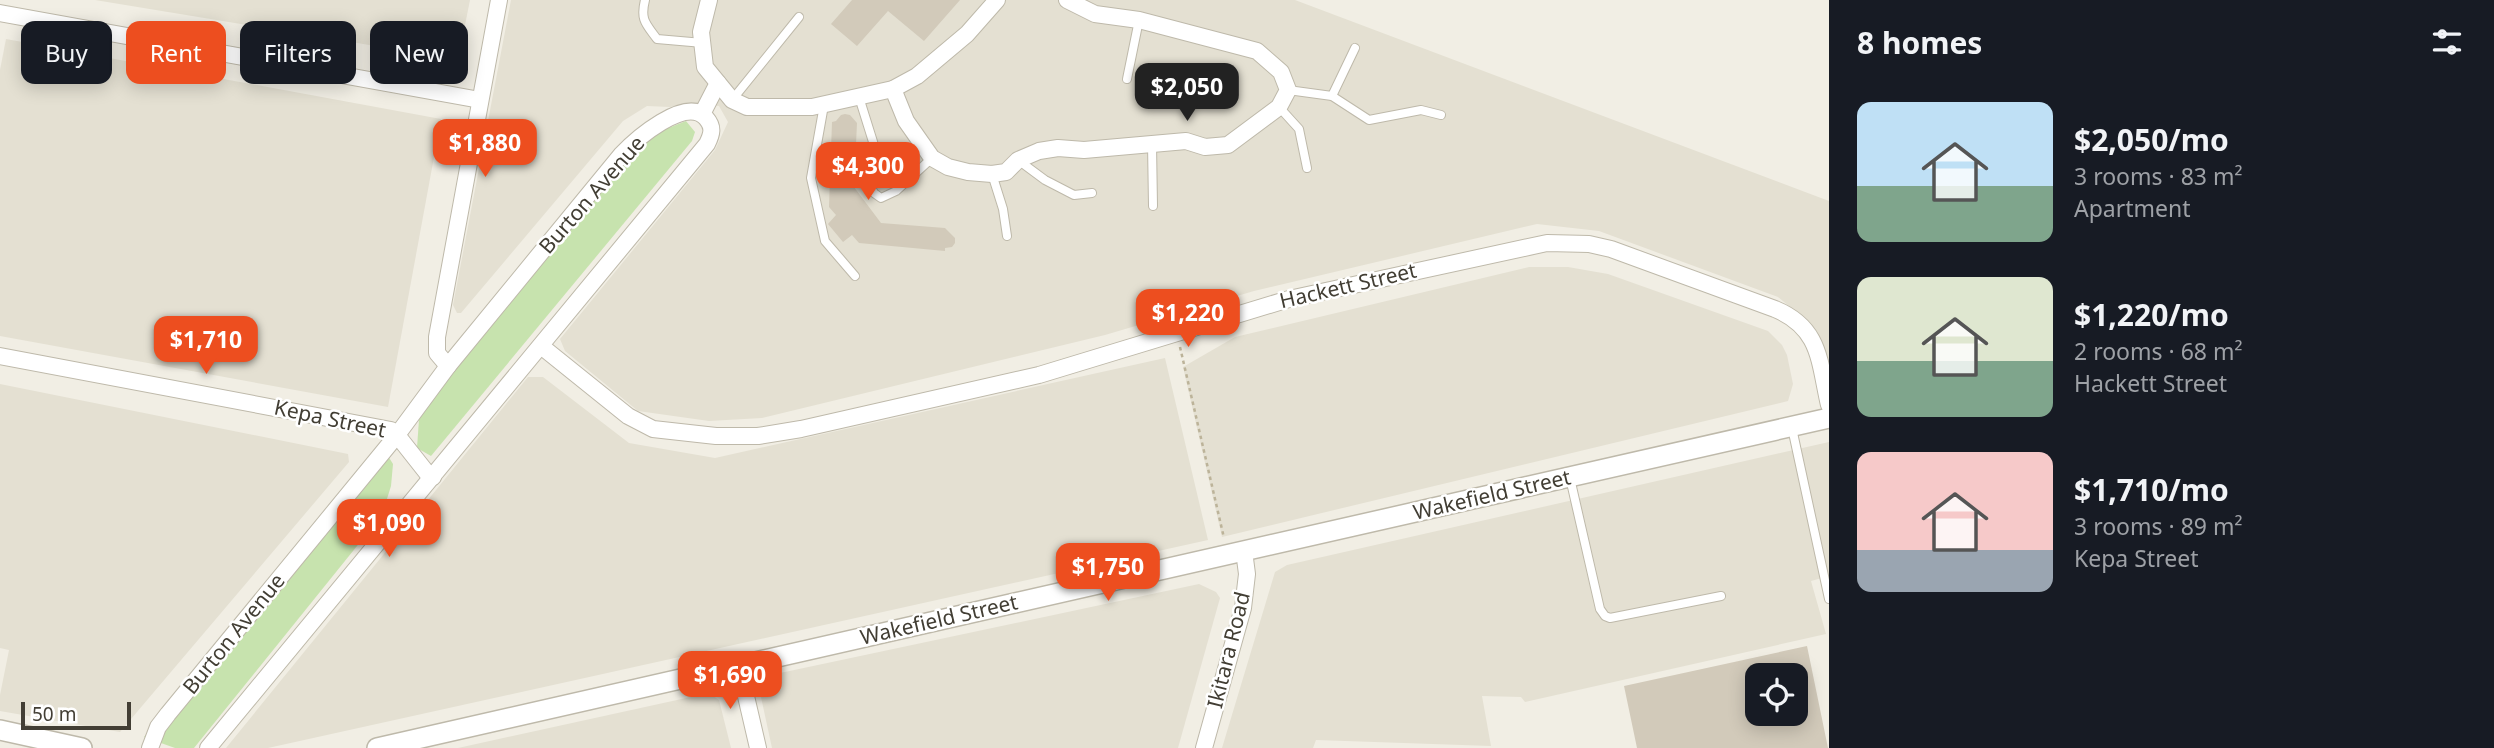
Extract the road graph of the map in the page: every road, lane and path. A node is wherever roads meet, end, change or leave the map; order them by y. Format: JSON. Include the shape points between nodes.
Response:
{"nodes":[{"id":1,"x":499,"y":0,"type":"edge"},
{"id":2,"x":645,"y":0,"type":"edge"},
{"id":3,"x":709,"y":0,"type":"edge"},
{"id":4,"x":1067,"y":0,"type":"edge"},
{"id":5,"x":993,"y":2,"type":"edge"},
{"id":6,"x":0,"y":13,"type":"edge"},
{"id":7,"x":799,"y":17,"type":"dead end"},
{"id":8,"x":1139,"y":20,"type":"junction"},
{"id":9,"x":703,"y":43,"type":"junction"},
{"id":10,"x":1356,"y":48,"type":"dead end"},
{"id":11,"x":1127,"y":79,"type":"dead end"},
{"id":12,"x":718,"y":83,"type":"junction"},
{"id":13,"x":893,"y":89,"type":"junction"},
{"id":14,"x":1289,"y":90,"type":"junction"},
{"id":15,"x":1332,"y":96,"type":"junction"},
{"id":16,"x":859,"y":97,"type":"junction"},
{"id":17,"x":480,"y":100,"type":"junction"},
{"id":18,"x":732,"y":100,"type":"junction"},
{"id":19,"x":824,"y":104,"type":"junction"},
{"id":20,"x":1279,"y":107,"type":"junction"},
{"id":21,"x":702,"y":114,"type":"junction"},
{"id":22,"x":1441,"y":116,"type":"dead end"},
{"id":23,"x":1152,"y":144,"type":"junction"},
{"id":24,"x":932,"y":158,"type":"junction"},
{"id":25,"x":1018,"y":160,"type":"junction"},
{"id":26,"x":1307,"y":168,"type":"dead end"},
{"id":27,"x":992,"y":174,"type":"junction"},
{"id":28,"x":1092,"y":193,"type":"dead end"},
{"id":29,"x":1153,"y":206,"type":"dead end"},
{"id":30,"x":1007,"y":236,"type":"dead end"},
{"id":31,"x":855,"y":276,"type":"dead end"},
{"id":32,"x":1177,"y":333,"type":"junction"},
{"id":33,"x":541,"y":346,"type":"junction"},
{"id":34,"x":0,"y":356,"type":"edge"},
{"id":35,"x":448,"y":366,"type":"junction"},
{"id":36,"x":1829,"y":405,"type":"edge"},
{"id":37,"x":1829,"y":418,"type":"edge"},
{"id":38,"x":1791,"y":427,"type":"junction"},
{"id":39,"x":397,"y":435,"type":"junction"},
{"id":40,"x":433,"y":477,"type":"junction"},
{"id":41,"x":1570,"y":478,"type":"junction"},
{"id":42,"x":1236,"y":553,"type":"junction"},
{"id":43,"x":1721,"y":596,"type":"dead end"},
{"id":44,"x":1829,"y":600,"type":"edge"},
{"id":45,"x":739,"y":666,"type":"junction"},
{"id":46,"x":0,"y":730,"type":"edge"},
{"id":47,"x":82,"y":748,"type":"edge"},
{"id":48,"x":150,"y":748,"type":"edge"},
{"id":49,"x":208,"y":748,"type":"edge"},
{"id":50,"x":377,"y":748,"type":"edge"},
{"id":51,"x":758,"y":748,"type":"edge"},
{"id":52,"x":1204,"y":748,"type":"edge"}],
"edges":[{"from":1,"to":17,"type":"street"},
{"from":2,"to":9,"type":"lane","via":[[644,22],[657,39]]},
{"from":3,"to":9,"type":"street","via":[[701,32]]},
{"from":4,"to":8,"type":"street","via":[[1095,14]]},
{"from":5,"to":13,"type":"street","via":[[967,34],[917,76]]},
{"from":6,"to":17,"type":"street"},
{"from":7,"to":18,"type":"lane"},
{"from":8,"to":11,"type":"lane"},
{"from":8,"to":14,"type":"street","via":[[1257,51],[1281,72]]},
{"from":9,"to":12,"type":"street","via":[[705,67]]},
{"from":10,"to":15,"type":"lane"},
{"from":12,"to":18,"type":"street"},
{"from":12,"to":21,"type":"street"},
{"from":13,"to":16,"type":"street"},
{"from":13,"to":24,"type":"street","via":[[906,121]]},
{"from":14,"to":15,"type":"lane"},
{"from":14,"to":20,"type":"street"},
{"from":15,"to":22,"type":"lane","via":[[1369,121],[1421,110]]},
{"from":16,"to":19,"type":"street"},
{"from":16,"to":24,"type":"lane","via":[[874,145],[866,178],[874,193],[881,198],[896,191]]},
{"from":17,"to":35,"type":"street","via":[[437,337],[438,353]]},
{"from":18,"to":19,"type":"street","via":[[747,107]]},
{"from":19,"to":31,"type":"lane","via":[[811,178],[825,242]]},
{"from":20,"to":23,"type":"street","via":[[1228,145]]},
{"from":20,"to":26,"type":"lane","via":[[1299,129]]},
{"from":21,"to":33,"type":"street","via":[[711,126],[707,144]]},
{"from":21,"to":35,"type":"street","name":"Burton Avenue","via":[[680,114],[636,139]]},
{"from":23,"to":25,"type":"street","via":[[1058,148]]},
{"from":23,"to":29,"type":"lane"},
{"from":24,"to":27,"type":"street","via":[[948,167]]},
{"from":25,"to":27,"type":"street","via":[[1006,172]]},
{"from":25,"to":28,"type":"lane","via":[[1074,195]]},
{"from":27,"to":30,"type":"lane"},
{"from":32,"to":33,"type":"street","name":"Hackett Street","via":[[1039,375],[801,429],[748,436],[666,432],[642,425]]},
{"from":32,"to":36,"type":"street","name":"Hackett Street","via":[[1289,299],[1524,246],[1589,244],[1792,317],[1814,342]]},
{"from":32,"to":42,"type":"path"},
{"from":33,"to":40,"type":"street"},
{"from":34,"to":39,"type":"street","name":"Kepa Street","via":[[380,427]]},
{"from":35,"to":39,"type":"street","name":"Burton Avenue"},
{"from":37,"to":38,"type":"street","name":"Wakefield Street"},
{"from":38,"to":41,"type":"street","name":"Wakefield Street"},
{"from":38,"to":44,"type":"lane"},
{"from":39,"to":40,"type":"street","name":"Kepa Street"},
{"from":39,"to":48,"type":"street","name":"Burton Avenue","via":[[168,714]]},
{"from":40,"to":49,"type":"street"},
{"from":41,"to":42,"type":"street","name":"Wakefield Street"},
{"from":41,"to":43,"type":"lane","via":[[1605,616]]},
{"from":42,"to":45,"type":"street","name":"Wakefield Street"},
{"from":42,"to":52,"type":"street","name":"Ikitara Road","via":[[1247,574],[1243,608]]},
{"from":45,"to":50,"type":"street","name":"Wakefield Street"},
{"from":45,"to":51,"type":"street"},
{"from":46,"to":47,"type":"street"}]}
